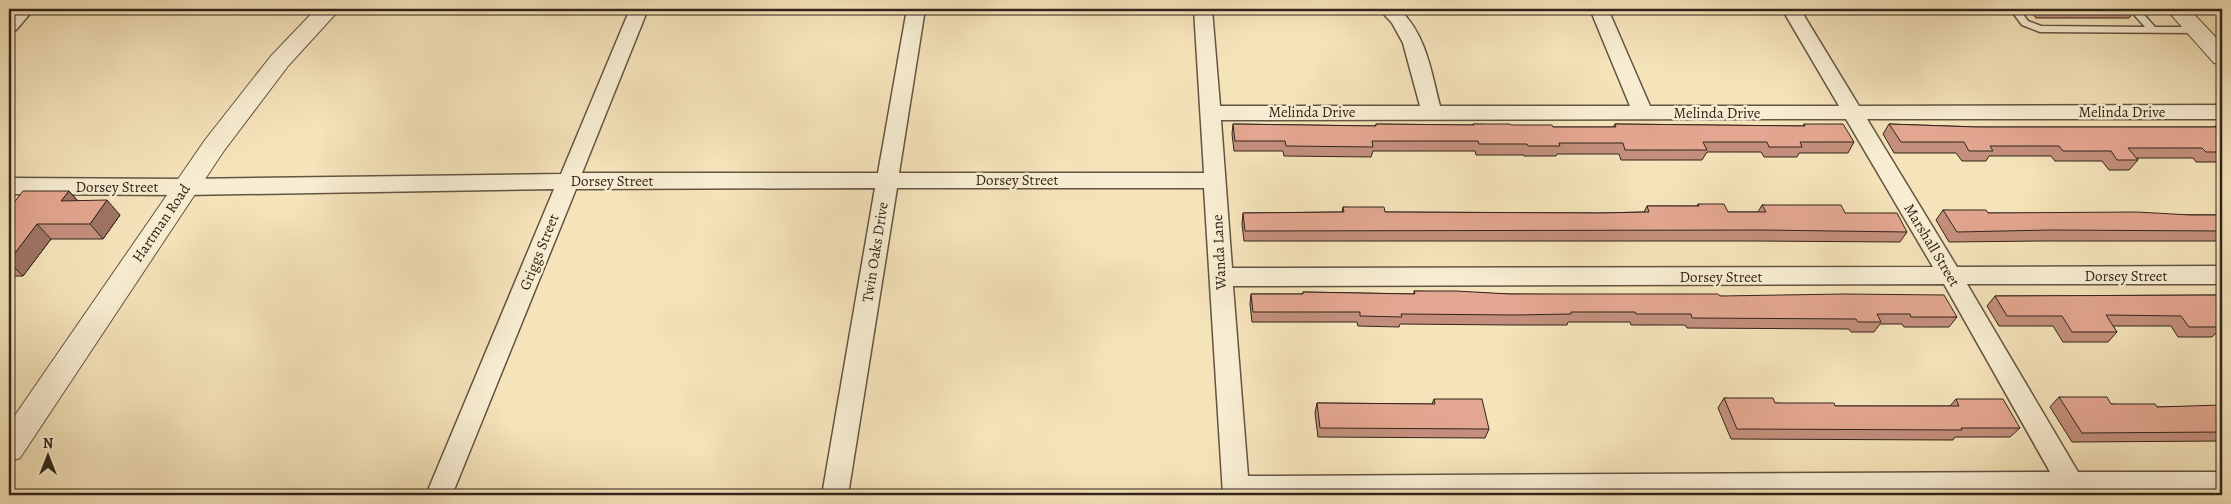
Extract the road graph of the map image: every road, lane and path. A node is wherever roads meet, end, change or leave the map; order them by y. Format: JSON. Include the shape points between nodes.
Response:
{"nodes":[{"id":1,"x":25,"y":9,"type":"edge"},
{"id":2,"x":329,"y":9,"type":"edge"},
{"id":3,"x":639,"y":9,"type":"edge"},
{"id":4,"x":916,"y":9,"type":"edge"},
{"id":5,"x":1203,"y":9,"type":"edge"},
{"id":6,"x":1388,"y":9,"type":"edge"},
{"id":7,"x":1599,"y":9,"type":"edge"},
{"id":8,"x":1791,"y":9,"type":"edge"},
{"id":9,"x":2014,"y":9,"type":"edge"},
{"id":10,"x":2134,"y":9,"type":"edge"},
{"id":11,"x":2177,"y":9,"type":"edge"},
{"id":12,"x":9,"y":26,"type":"edge"},
{"id":13,"x":2153,"y":30,"type":"junction"},
{"id":14,"x":2197,"y":30,"type":"junction"},
{"id":15,"x":2222,"y":58,"type":"edge"},
{"id":16,"x":1431,"y":112,"type":"junction"},
{"id":17,"x":2222,"y":112,"type":"edge"},
{"id":18,"x":1212,"y":113,"type":"junction"},
{"id":19,"x":1643,"y":113,"type":"junction"},
{"id":20,"x":1853,"y":113,"type":"junction"},
{"id":21,"x":1215,"y":180,"type":"junction"},
{"id":22,"x":568,"y":181,"type":"junction"},
{"id":23,"x":887,"y":181,"type":"junction"},
{"id":24,"x":9,"y":186,"type":"edge"},
{"id":25,"x":185,"y":187,"type":"junction"},
{"id":26,"x":2222,"y":275,"type":"edge"},
{"id":27,"x":1220,"y":277,"type":"junction"},
{"id":28,"x":1952,"y":277,"type":"junction"},
{"id":29,"x":9,"y":449,"type":"edge"},
{"id":30,"x":2070,"y":483,"type":"junction"},
{"id":31,"x":2222,"y":483,"type":"edge"},
{"id":32,"x":1236,"y":491,"type":"edge"},
{"id":33,"x":439,"y":495,"type":"edge"},
{"id":34,"x":835,"y":495,"type":"edge"}],
"edges":[{"from":1,"to":12,"type":"street"},
{"from":2,"to":25,"type":"street","name":"Hartman Road","via":[[294,44],[251,96]]},
{"from":3,"to":22,"type":"street","name":"Griggs Street"},
{"from":4,"to":23,"type":"street","name":"Twin Oaks Drive"},
{"from":5,"to":18,"type":"street","name":"Wanda Lane"},
{"from":6,"to":16,"type":"street","via":[[1407,29],[1416,49]]},
{"from":7,"to":19,"type":"street"},
{"from":8,"to":20,"type":"street","name":"Marshall Street"},
{"from":9,"to":13,"type":"lane","via":[[2025,23],[2040,29]]},
{"from":10,"to":13,"type":"lane"},
{"from":11,"to":14,"type":"street"},
{"from":13,"to":14,"type":"lane"},
{"from":14,"to":15,"type":"street"},
{"from":16,"to":18,"type":"street","name":"Melinda Drive"},
{"from":16,"to":19,"type":"street","name":"Melinda Drive"},
{"from":17,"to":20,"type":"street","name":"Melinda Drive"},
{"from":18,"to":21,"type":"street","name":"Wanda Lane"},
{"from":19,"to":20,"type":"street","name":"Melinda Drive"},
{"from":20,"to":28,"type":"street","name":"Marshall Street"},
{"from":21,"to":23,"type":"street","name":"Dorsey Street"},
{"from":21,"to":27,"type":"street","name":"Wanda Lane"},
{"from":22,"to":23,"type":"street","name":"Dorsey Street"},
{"from":22,"to":25,"type":"street","name":"Dorsey Street"},
{"from":22,"to":33,"type":"street","name":"Griggs Street"},
{"from":23,"to":34,"type":"street","name":"Twin Oaks Drive"},
{"from":24,"to":25,"type":"street","name":"Dorsey Street"},
{"from":25,"to":29,"type":"street","name":"Hartman Road"},
{"from":26,"to":28,"type":"street","name":"Dorsey Street"},
{"from":27,"to":28,"type":"street","name":"Dorsey Street"},
{"from":27,"to":32,"type":"street","name":"Wanda Lane"},
{"from":28,"to":30,"type":"street","name":"Marshall Street"},
{"from":30,"to":31,"type":"street"},
{"from":30,"to":32,"type":"street"}]}
